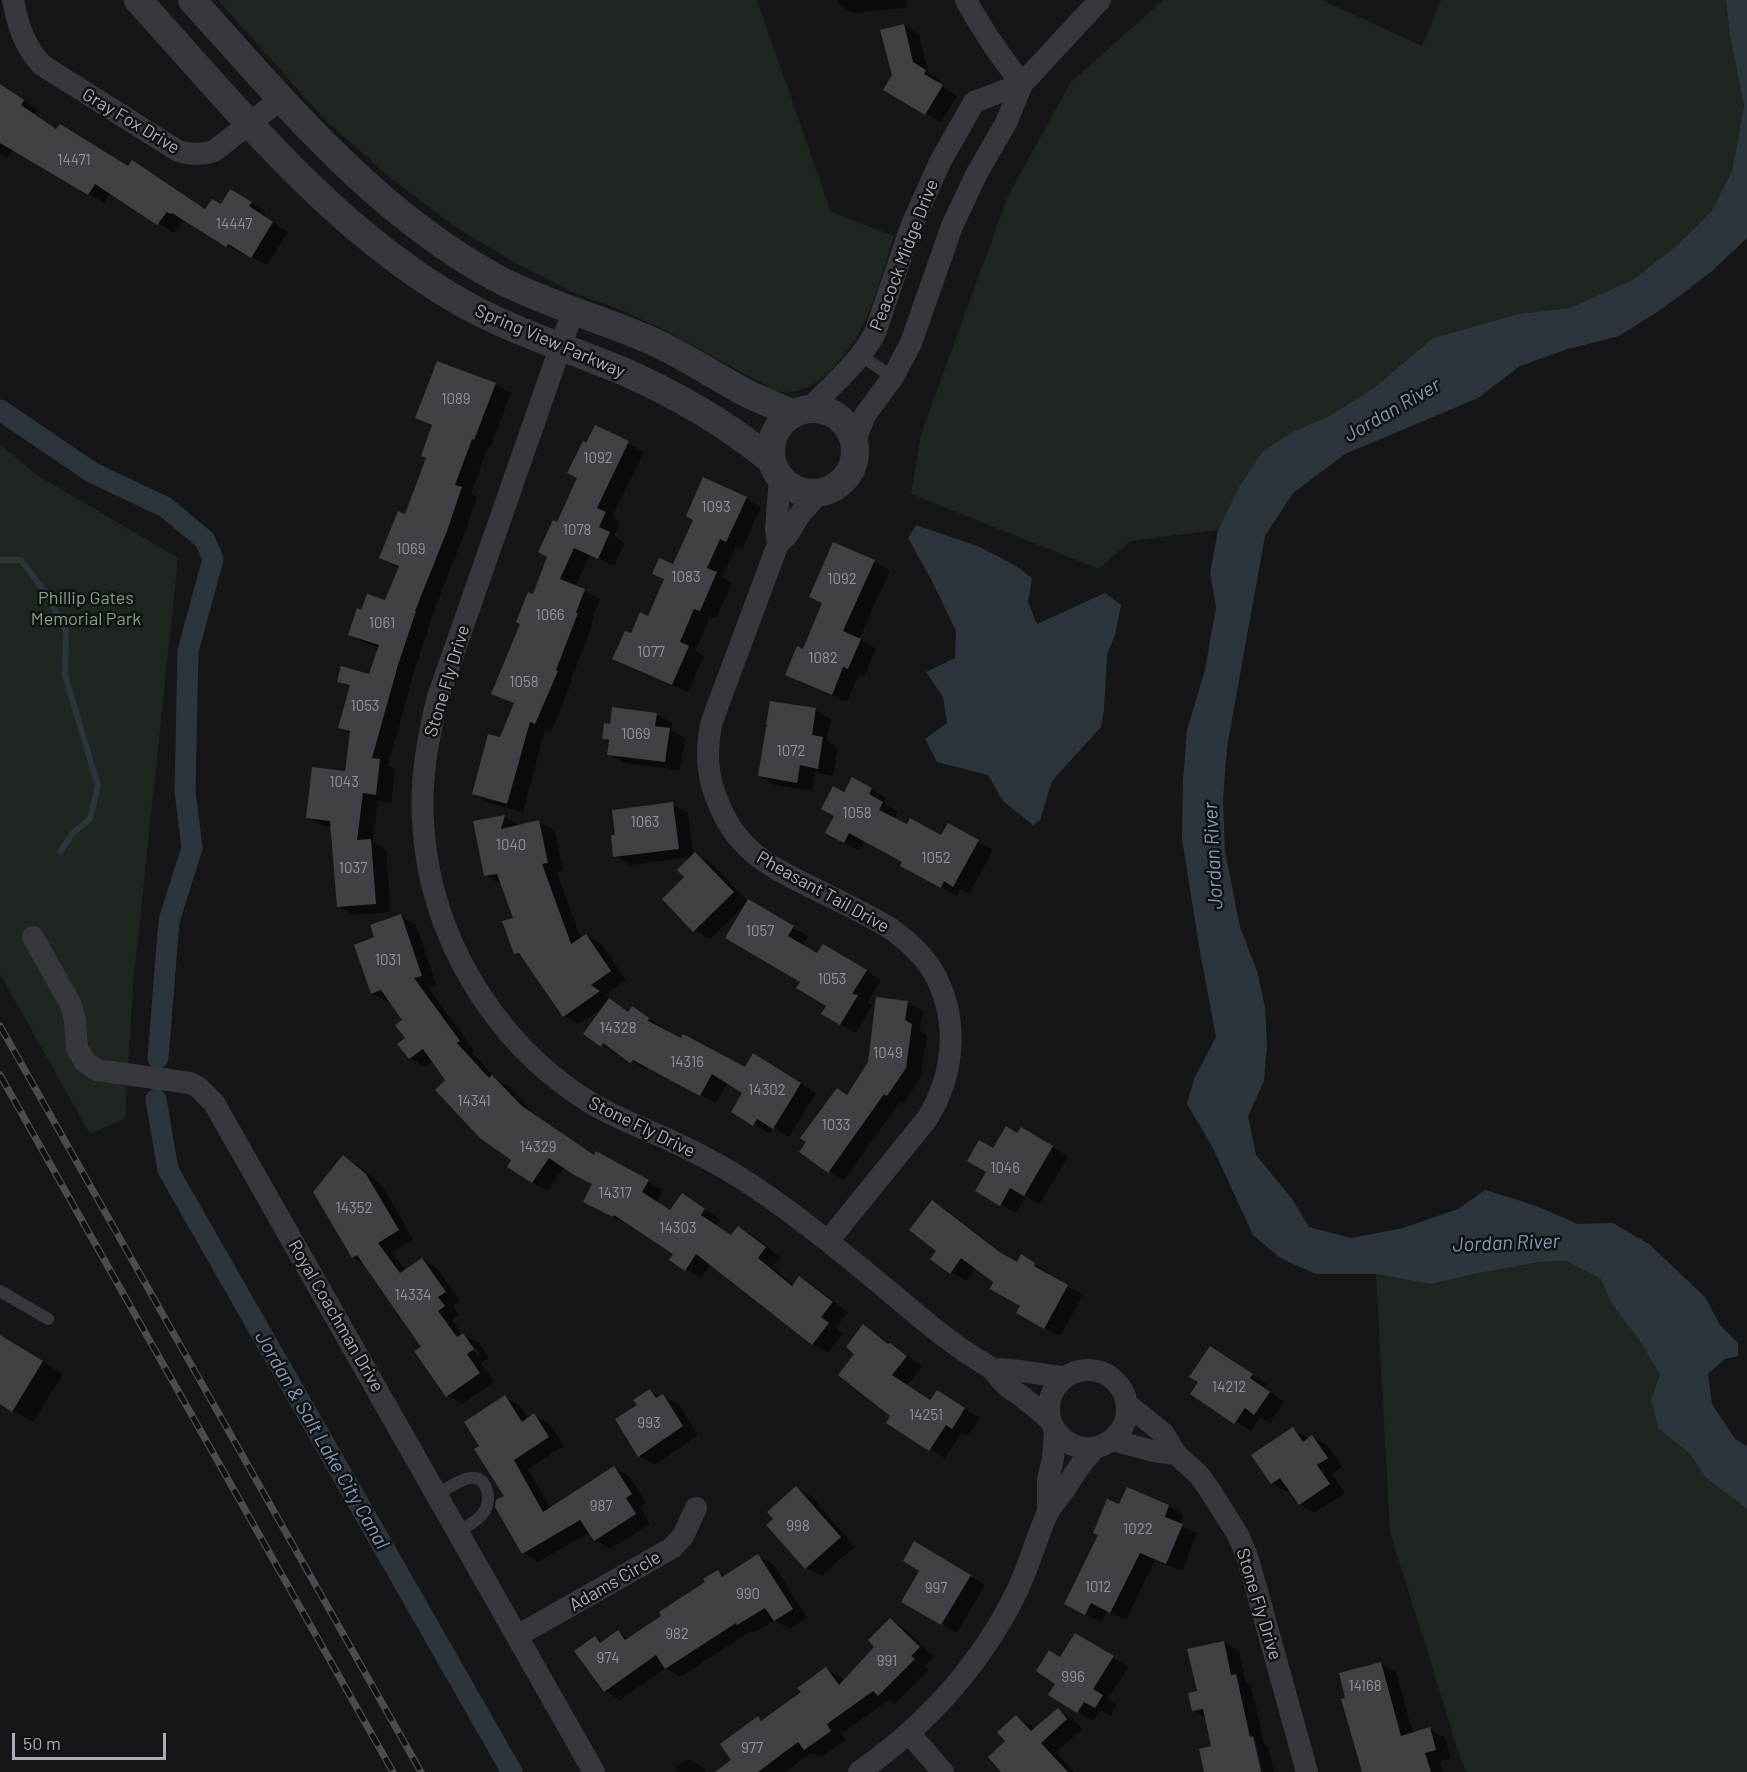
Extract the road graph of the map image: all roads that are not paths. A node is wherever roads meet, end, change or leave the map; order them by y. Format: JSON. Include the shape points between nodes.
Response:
{"nodes":[{"id":1,"x":13,"y":0,"type":"edge"},
{"id":2,"x":138,"y":0,"type":"edge"},
{"id":3,"x":192,"y":0,"type":"edge"},
{"id":4,"x":966,"y":0,"type":"edge"},
{"id":5,"x":1100,"y":0,"type":"edge"},
{"id":6,"x":1022,"y":84,"type":"junction"},
{"id":7,"x":282,"y":99,"type":"junction"},
{"id":8,"x":250,"y":125,"type":"junction"},
{"id":9,"x":573,"y":311,"type":"junction"},
{"id":10,"x":560,"y":347,"type":"junction"},
{"id":11,"x":861,"y":356,"type":"junction"},
{"id":12,"x":893,"y":377,"type":"junction"},
{"id":13,"x":802,"y":411,"type":"junction"},
{"id":14,"x":854,"y":443,"type":"junction"},
{"id":15,"x":776,"y":470,"type":"junction"},
{"id":16,"x":819,"y":493,"type":"junction"},
{"id":17,"x":778,"y":544,"type":"junction"},
{"id":18,"x":33,"y":937,"type":"dead end"},
{"id":19,"x":828,"y":1241,"type":"junction"},
{"id":20,"x":0,"y":1290,"type":"edge"},
{"id":21,"x":48,"y":1319,"type":"dead end"},
{"id":22,"x":992,"y":1369,"type":"junction"},
{"id":23,"x":1063,"y":1377,"type":"junction"},
{"id":24,"x":1127,"y":1404,"type":"junction"},
{"id":25,"x":1052,"y":1426,"type":"junction"},
{"id":26,"x":1104,"y":1444,"type":"junction"},
{"id":27,"x":1176,"y":1454,"type":"junction"},
{"id":28,"x":437,"y":1494,"type":"junction"},
{"id":29,"x":696,"y":1508,"type":"dead end"},
{"id":30,"x":1048,"y":1512,"type":"junction"},
{"id":31,"x":458,"y":1532,"type":"junction"},
{"id":32,"x":517,"y":1636,"type":"junction"},
{"id":33,"x":909,"y":1733,"type":"junction"},
{"id":34,"x":594,"y":1772,"type":"edge"},
{"id":35,"x":859,"y":1772,"type":"edge"},
{"id":36,"x":943,"y":1772,"type":"edge"},
{"id":37,"x":1307,"y":1772,"type":"edge"}],
"edges":[{"from":1,"to":8,"type":"street","name":"Gray Fox Drive","via":[[24,39],[42,65],[170,147],[187,154],[205,154]]},
{"from":2,"to":8,"type":"street","name":"Spring View Parkway"},
{"from":3,"to":7,"type":"street","name":"Spring View Parkway"},
{"from":4,"to":6,"type":"street","via":[[994,49]]},
{"from":5,"to":6,"type":"street","name":"Peacock Midge Drive"},
{"from":6,"to":11,"type":"street","name":"Peacock Midge Drive","via":[[974,102],[940,162],[911,226],[875,333]]},
{"from":6,"to":12,"type":"street","name":"Peacock Midge Drive","via":[[1006,123],[964,198],[918,327]]},
{"from":7,"to":8,"type":"street","name":"Gray Fox Drive"},
{"from":7,"to":9,"type":"street","name":"Spring View Parkway","via":[[370,188],[442,244],[500,280]]},
{"from":8,"to":10,"type":"street","name":"Spring View Parkway","via":[[347,220],[430,283],[485,315]]},
{"from":9,"to":10,"type":"street","name":"Stone Fly Drive"},
{"from":9,"to":13,"type":"street","name":"Spring View Parkway","via":[[654,342],[747,393]]},
{"from":10,"to":15,"type":"street","name":"Spring View Parkway","via":[[627,373],[731,429]]},
{"from":10,"to":19,"type":"street","name":"Stone Fly Drive","via":[[437,699],[430,729],[423,781],[423,822],[441,913],[452,945],[482,998],[542,1066],[587,1101],[746,1181]]},
{"from":11,"to":12,"type":"lane"},
{"from":11,"to":13,"type":"street","name":"Peacock Midge Drive"},
{"from":12,"to":14,"type":"street","name":"Peacock Midge Drive","via":[[865,415]]},
{"from":13,"to":14,"type":"street","via":[[822,410],[838,418],[850,431]]},
{"from":13,"to":15,"type":"street","via":[[783,422],[775,434],[771,447]]},
{"from":14,"to":16,"type":"street","via":[[853,465],[848,475],[840,484]]},
{"from":15,"to":16,"type":"street","via":[[788,485]]},
{"from":15,"to":17,"type":"street","name":"Pheasant Tail Drive"},
{"from":16,"to":17,"type":"street","name":"Pheasant Tail Drive"},
{"from":17,"to":19,"type":"street","name":"Pheasant Tail Drive","via":[[712,721],[708,771],[712,789],[728,825],[762,861],[906,939],[932,969],[950,1024],[949,1064],[937,1102]]},
{"from":18,"to":28,"type":"street","name":"Royal Coachman Drive","via":[[71,1005],[78,1048],[85,1062],[97,1070],[190,1083],[214,1102]]},
{"from":19,"to":22,"type":"street","name":"Stone Fly Drive","via":[[951,1342]]},
{"from":20,"to":21,"type":"lane"},
{"from":22,"to":23,"type":"street","name":"Stone Fly Drive"},
{"from":22,"to":25,"type":"street","name":"Stone Fly Drive"},
{"from":23,"to":24,"type":"street","via":[[1085,1369],[1108,1374],[1124,1392]]},
{"from":23,"to":25,"type":"street","via":[[1050,1396]]},
{"from":24,"to":26,"type":"street","via":[[1124,1424]]},
{"from":24,"to":27,"type":"street","name":"Stone Fly Drive","via":[[1163,1433]]},
{"from":25,"to":26,"type":"street","via":[[1061,1438],[1077,1447]]},
{"from":25,"to":30,"type":"street"},
{"from":26,"to":27,"type":"street","via":[[1132,1444]]},
{"from":26,"to":30,"type":"street","via":[[1077,1468]]},
{"from":27,"to":37,"type":"street","name":"Stone Fly Drive","via":[[1199,1475],[1241,1543],[1256,1584]]},
{"from":28,"to":31,"type":"street","name":"Royal Coachman Drive"},
{"from":28,"to":31,"type":"lane","via":[[470,1478],[485,1484],[489,1497],[486,1510]]},
{"from":29,"to":32,"type":"street","name":"Adams Circle","via":[[683,1536],[672,1548]]},
{"from":30,"to":33,"type":"street","via":[[1018,1589],[986,1646],[951,1691]]},
{"from":31,"to":32,"type":"street","name":"Royal Coachman Drive"},
{"from":32,"to":34,"type":"street","name":"Royal Coachman Drive"},
{"from":33,"to":35,"type":"street"},
{"from":33,"to":36,"type":"street"}]}
